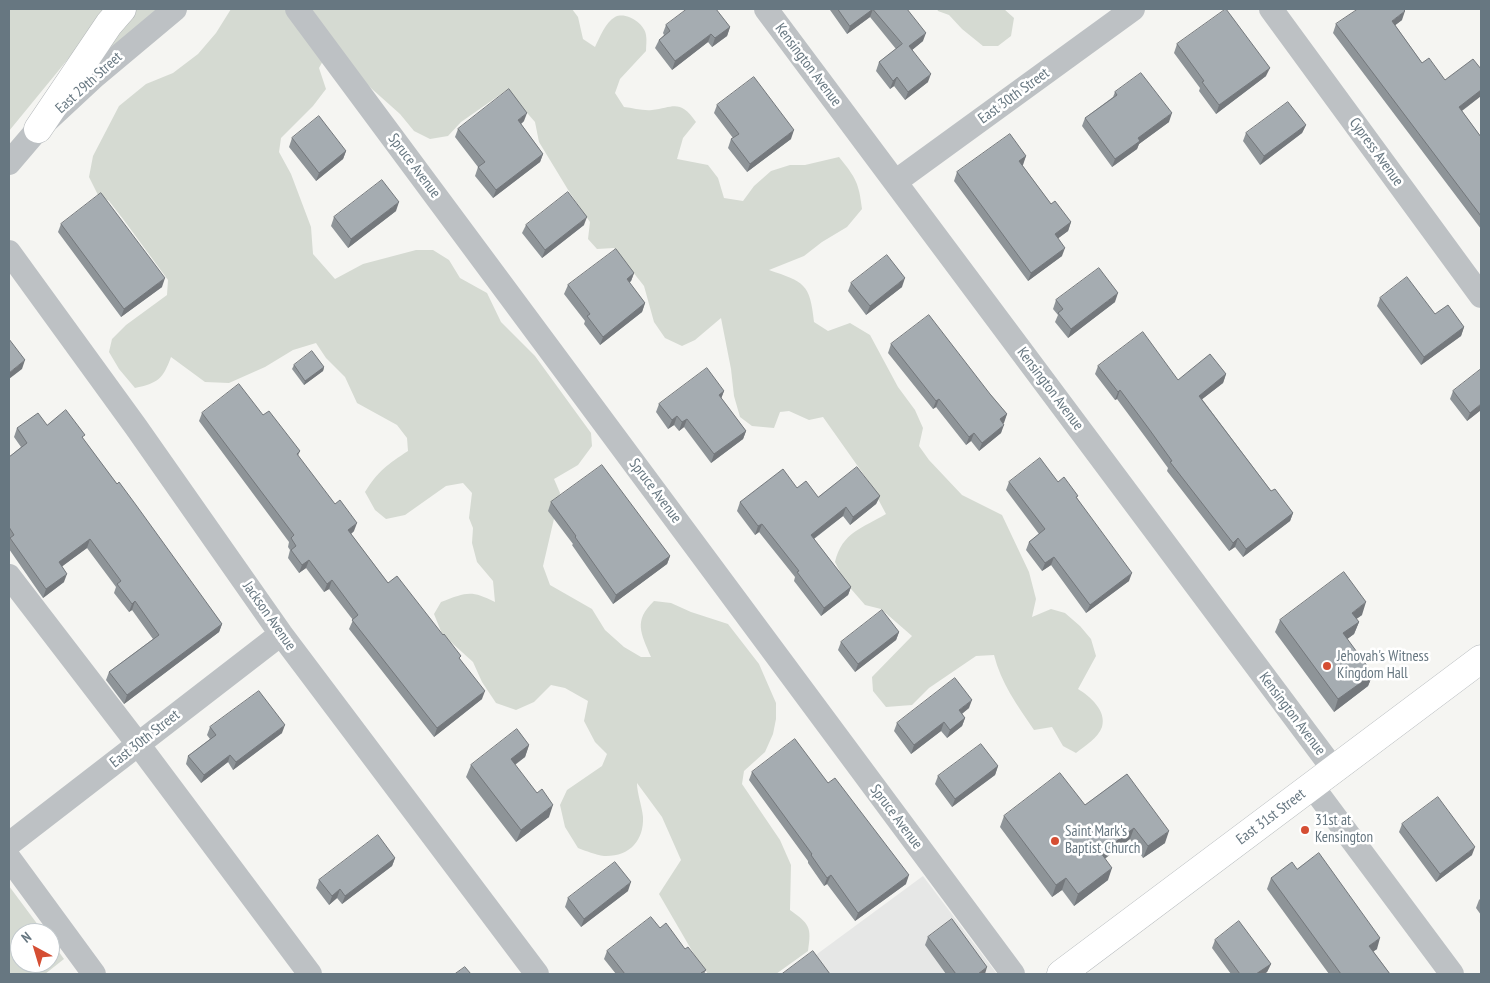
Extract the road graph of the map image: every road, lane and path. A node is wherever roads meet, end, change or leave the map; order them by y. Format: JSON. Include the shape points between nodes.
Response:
{"nodes":[{"id":1,"x":122,"y":9,"type":"edge"},
{"id":2,"x":175,"y":9,"type":"edge"},
{"id":3,"x":297,"y":9,"type":"edge"},
{"id":4,"x":766,"y":9,"type":"edge"},
{"id":5,"x":1133,"y":9,"type":"edge"},
{"id":6,"x":1271,"y":9,"type":"edge"},
{"id":7,"x":38,"y":129,"type":"junction"},
{"id":8,"x":9,"y":163,"type":"edge"},
{"id":9,"x":895,"y":182,"type":"junction"},
{"id":10,"x":9,"y":252,"type":"edge"},
{"id":11,"x":1481,"y":296,"type":"edge"},
{"id":12,"x":9,"y":576,"type":"edge"},
{"id":13,"x":280,"y":634,"type":"junction"},
{"id":14,"x":1481,"y":659,"type":"edge"},
{"id":15,"x":138,"y":744,"type":"junction"},
{"id":16,"x":1334,"y":770,"type":"junction"},
{"id":17,"x":1312,"y":786,"type":"junction"},
{"id":18,"x":9,"y":844,"type":"edge"},
{"id":19,"x":9,"y":858,"type":"edge"},
{"id":20,"x":94,"y":974,"type":"edge"},
{"id":21,"x":310,"y":974,"type":"edge"},
{"id":22,"x":537,"y":974,"type":"edge"},
{"id":23,"x":1013,"y":974,"type":"edge"},
{"id":24,"x":1061,"y":974,"type":"edge"},
{"id":25,"x":1452,"y":974,"type":"edge"}],
"edges":[{"from":1,"to":7,"type":"main road"},
{"from":2,"to":7,"type":"street","name":"East 29th Street"},
{"from":3,"to":23,"type":"street","name":"Spruce Avenue"},
{"from":4,"to":9,"type":"street","name":"Kensington Avenue"},
{"from":5,"to":9,"type":"street","name":"East 30th Street"},
{"from":6,"to":11,"type":"street","name":"Cypress Avenue"},
{"from":7,"to":8,"type":"street","name":"East 29th Street"},
{"from":9,"to":16,"type":"street","name":"Kensington Avenue"},
{"from":10,"to":13,"type":"street","name":"Jackson Avenue"},
{"from":12,"to":15,"type":"street"},
{"from":13,"to":15,"type":"street","name":"East 30th Street"},
{"from":13,"to":22,"type":"street","name":"Jackson Avenue"},
{"from":14,"to":16,"type":"main road","name":"East 31st Street"},
{"from":15,"to":18,"type":"street","name":"East 30th Street"},
{"from":15,"to":21,"type":"street"},
{"from":16,"to":17,"type":"main road","name":"East 31st Street"},
{"from":17,"to":24,"type":"main road","name":"East 31st Street"},
{"from":17,"to":25,"type":"street"},
{"from":19,"to":20,"type":"street"}]}
